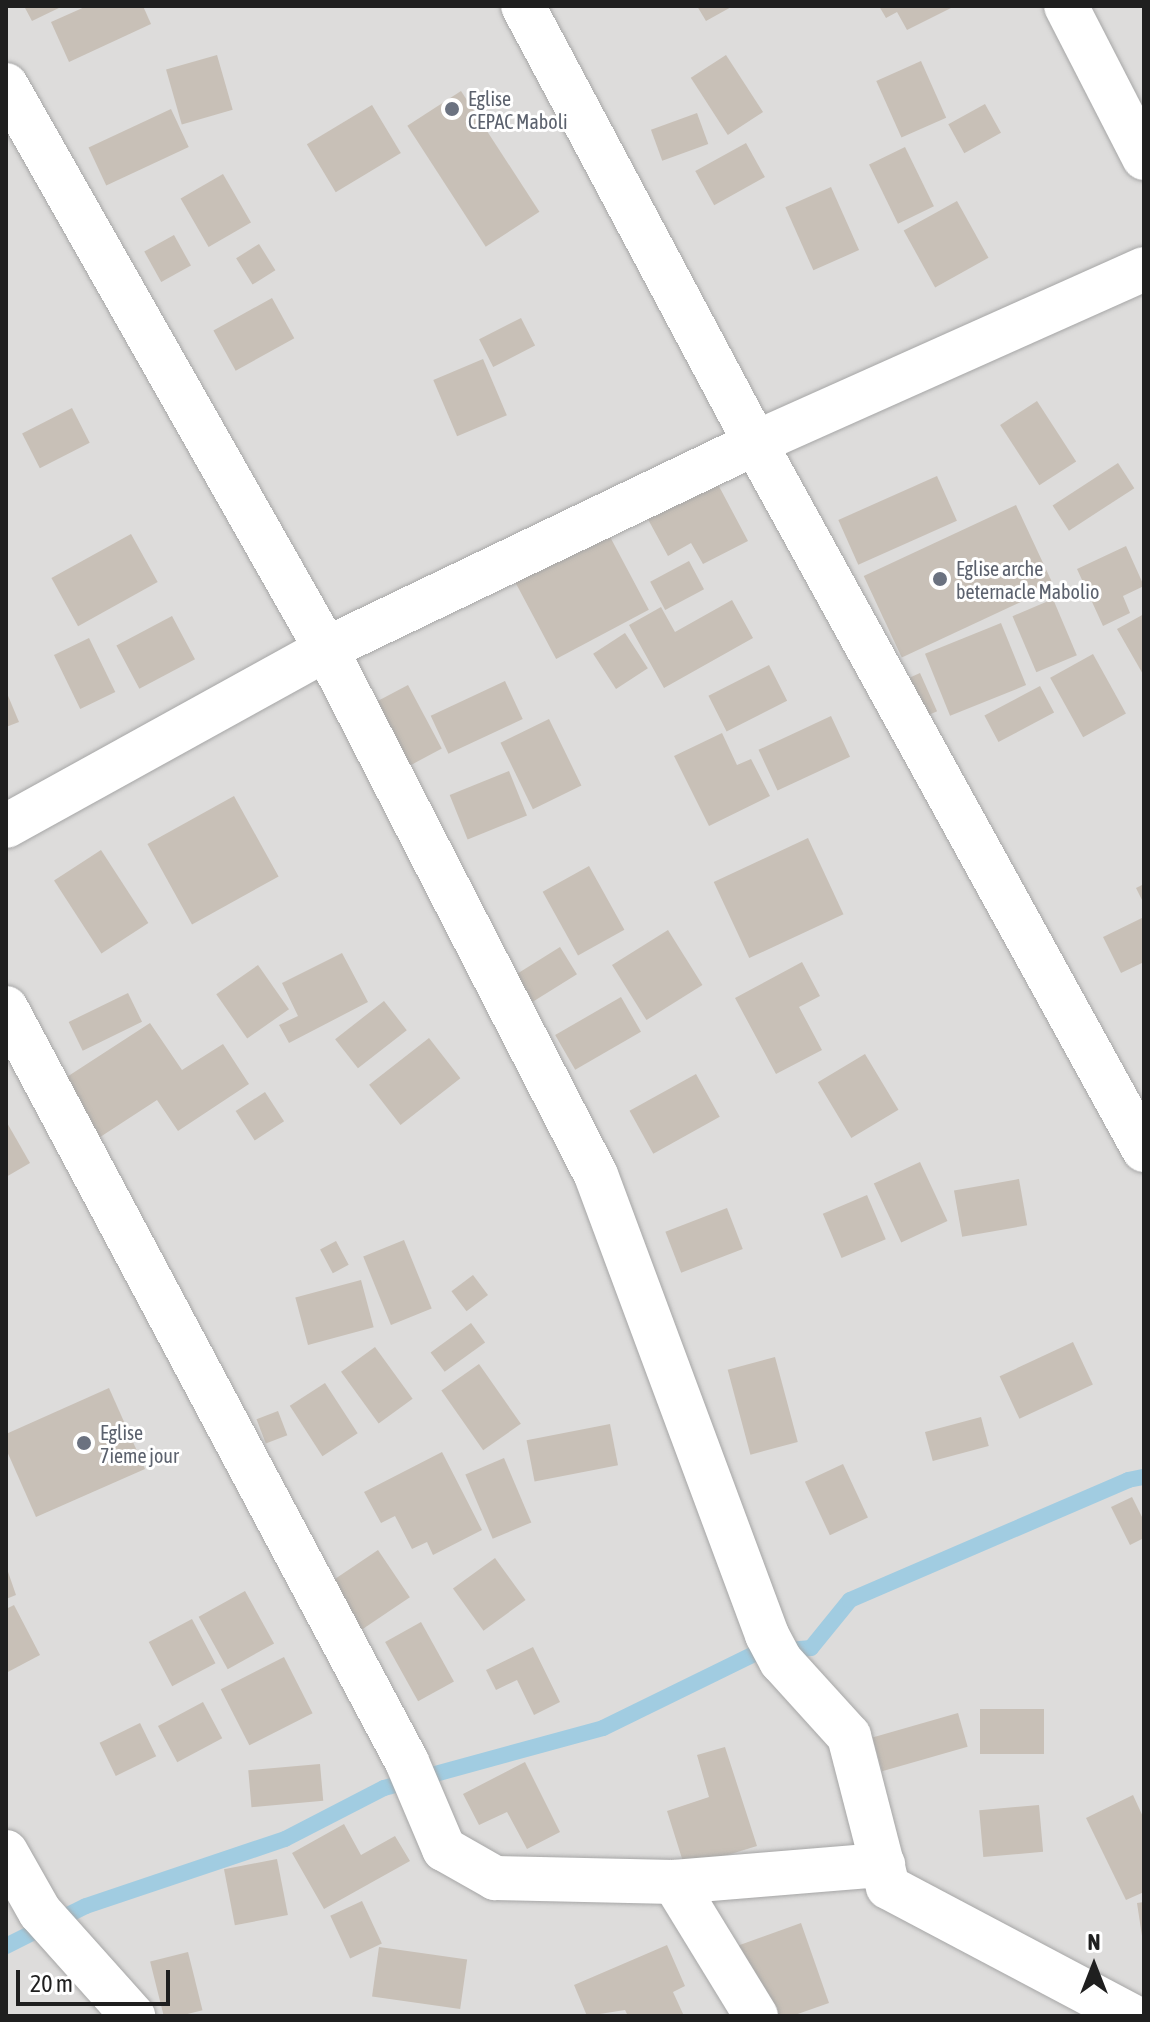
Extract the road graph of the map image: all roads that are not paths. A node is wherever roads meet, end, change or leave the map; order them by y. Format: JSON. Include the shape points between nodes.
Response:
{"nodes":[{"id":1,"x":523,"y":6,"type":"edge"},
{"id":2,"x":1066,"y":6,"type":"edge"},
{"id":3,"x":6,"y":85,"type":"edge"},
{"id":4,"x":1144,"y":158,"type":"edge"},
{"id":5,"x":1144,"y":269,"type":"edge"},
{"id":6,"x":755,"y":443,"type":"junction"},
{"id":7,"x":326,"y":649,"type":"junction"},
{"id":8,"x":6,"y":826,"type":"edge"},
{"id":9,"x":6,"y":1008,"type":"edge"},
{"id":10,"x":1144,"y":1150,"type":"edge"},
{"id":11,"x":6,"y":1852,"type":"edge"},
{"id":12,"x":883,"y":1865,"type":"junction"},
{"id":13,"x":674,"y":1882,"type":"junction"},
{"id":14,"x":133,"y":2016,"type":"edge"},
{"id":15,"x":756,"y":2016,"type":"edge"},
{"id":16,"x":1132,"y":2016,"type":"edge"}],
"edges":[{"from":1,"to":6,"type":"street"},
{"from":2,"to":4,"type":"street"},
{"from":3,"to":7,"type":"street"},
{"from":5,"to":6,"type":"street"},
{"from":6,"to":7,"type":"street"},
{"from":6,"to":10,"type":"street"},
{"from":7,"to":8,"type":"street"},
{"from":7,"to":12,"type":"street","via":[[596,1175],[774,1648],[849,1736]]},
{"from":9,"to":13,"type":"street","via":[[413,1775],[444,1849],[495,1878]]},
{"from":11,"to":14,"type":"street","via":[[52,1926]]},
{"from":12,"to":13,"type":"street"},
{"from":12,"to":16,"type":"street","via":[[888,1887]]},
{"from":13,"to":15,"type":"street"}]}
